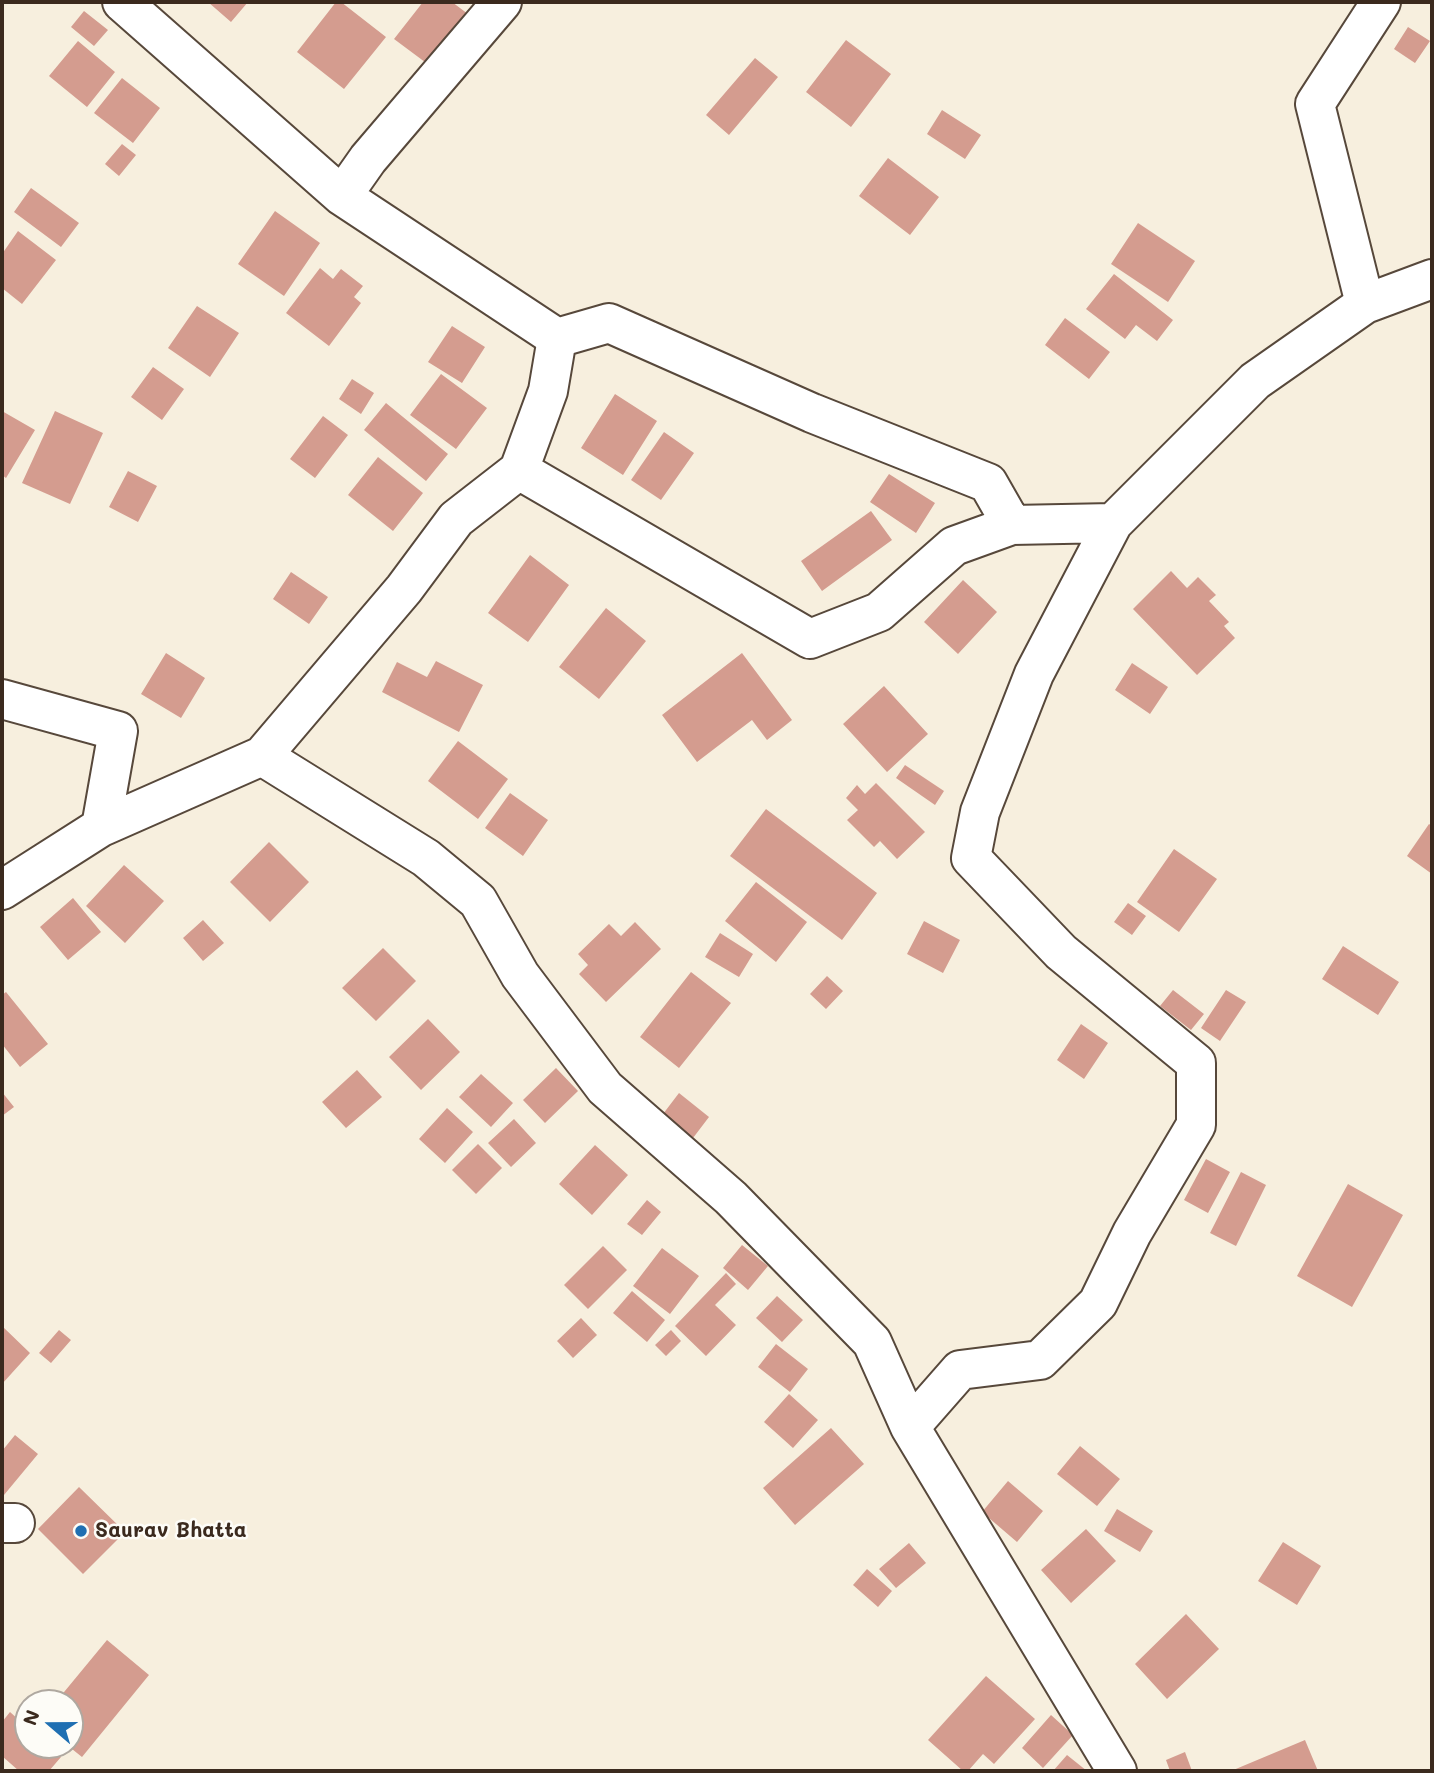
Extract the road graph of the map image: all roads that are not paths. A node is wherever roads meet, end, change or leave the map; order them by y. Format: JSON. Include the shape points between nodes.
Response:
{"nodes":[{"id":1,"x":502,"y":2,"type":"edge"},
{"id":2,"x":1381,"y":2,"type":"edge"},
{"id":3,"x":130,"y":4,"type":"edge"},
{"id":4,"x":342,"y":196,"type":"junction"},
{"id":5,"x":1432,"y":279,"type":"edge"},
{"id":6,"x":1365,"y":304,"type":"junction"},
{"id":7,"x":557,"y":338,"type":"junction"},
{"id":8,"x":519,"y":470,"type":"junction"},
{"id":9,"x":1113,"y":523,"type":"junction"},
{"id":10,"x":1012,"y":525,"type":"junction"},
{"id":11,"x":2,"y":699,"type":"edge"},
{"id":12,"x":262,"y":756,"type":"junction"},
{"id":13,"x":101,"y":827,"type":"junction"},
{"id":14,"x":2,"y":890,"type":"edge"},
{"id":15,"x":910,"y":1427,"type":"junction"},
{"id":16,"x":1117,"y":1771,"type":"edge"}],
"edges":[{"from":1,"to":4,"type":"street"},
{"from":2,"to":6,"type":"street","via":[[1315,104]]},
{"from":3,"to":4,"type":"street"},
{"from":4,"to":7,"type":"street"},
{"from":5,"to":6,"type":"street"},
{"from":6,"to":9,"type":"street","via":[[1255,381]]},
{"from":7,"to":8,"type":"street","via":[[548,391]]},
{"from":7,"to":10,"type":"street","via":[[609,323],[812,413],[988,483]]},
{"from":8,"to":10,"type":"street","via":[[810,639],[879,612],[954,546]]},
{"from":8,"to":12,"type":"street","via":[[456,519],[404,589]]},
{"from":9,"to":10,"type":"street"},
{"from":9,"to":15,"type":"street","via":[[1034,674],[980,812],[971,858],[1061,952],[1196,1063],[1196,1125],[1132,1233],[1098,1303],[1040,1360],[960,1370]]},
{"from":11,"to":13,"type":"street","via":[[118,731]]},
{"from":12,"to":13,"type":"street"},
{"from":12,"to":15,"type":"street","via":[[426,858],[478,901],[520,975],[605,1088],[731,1198],[872,1342]]},
{"from":13,"to":14,"type":"street"},
{"from":15,"to":16,"type":"street"}]}
